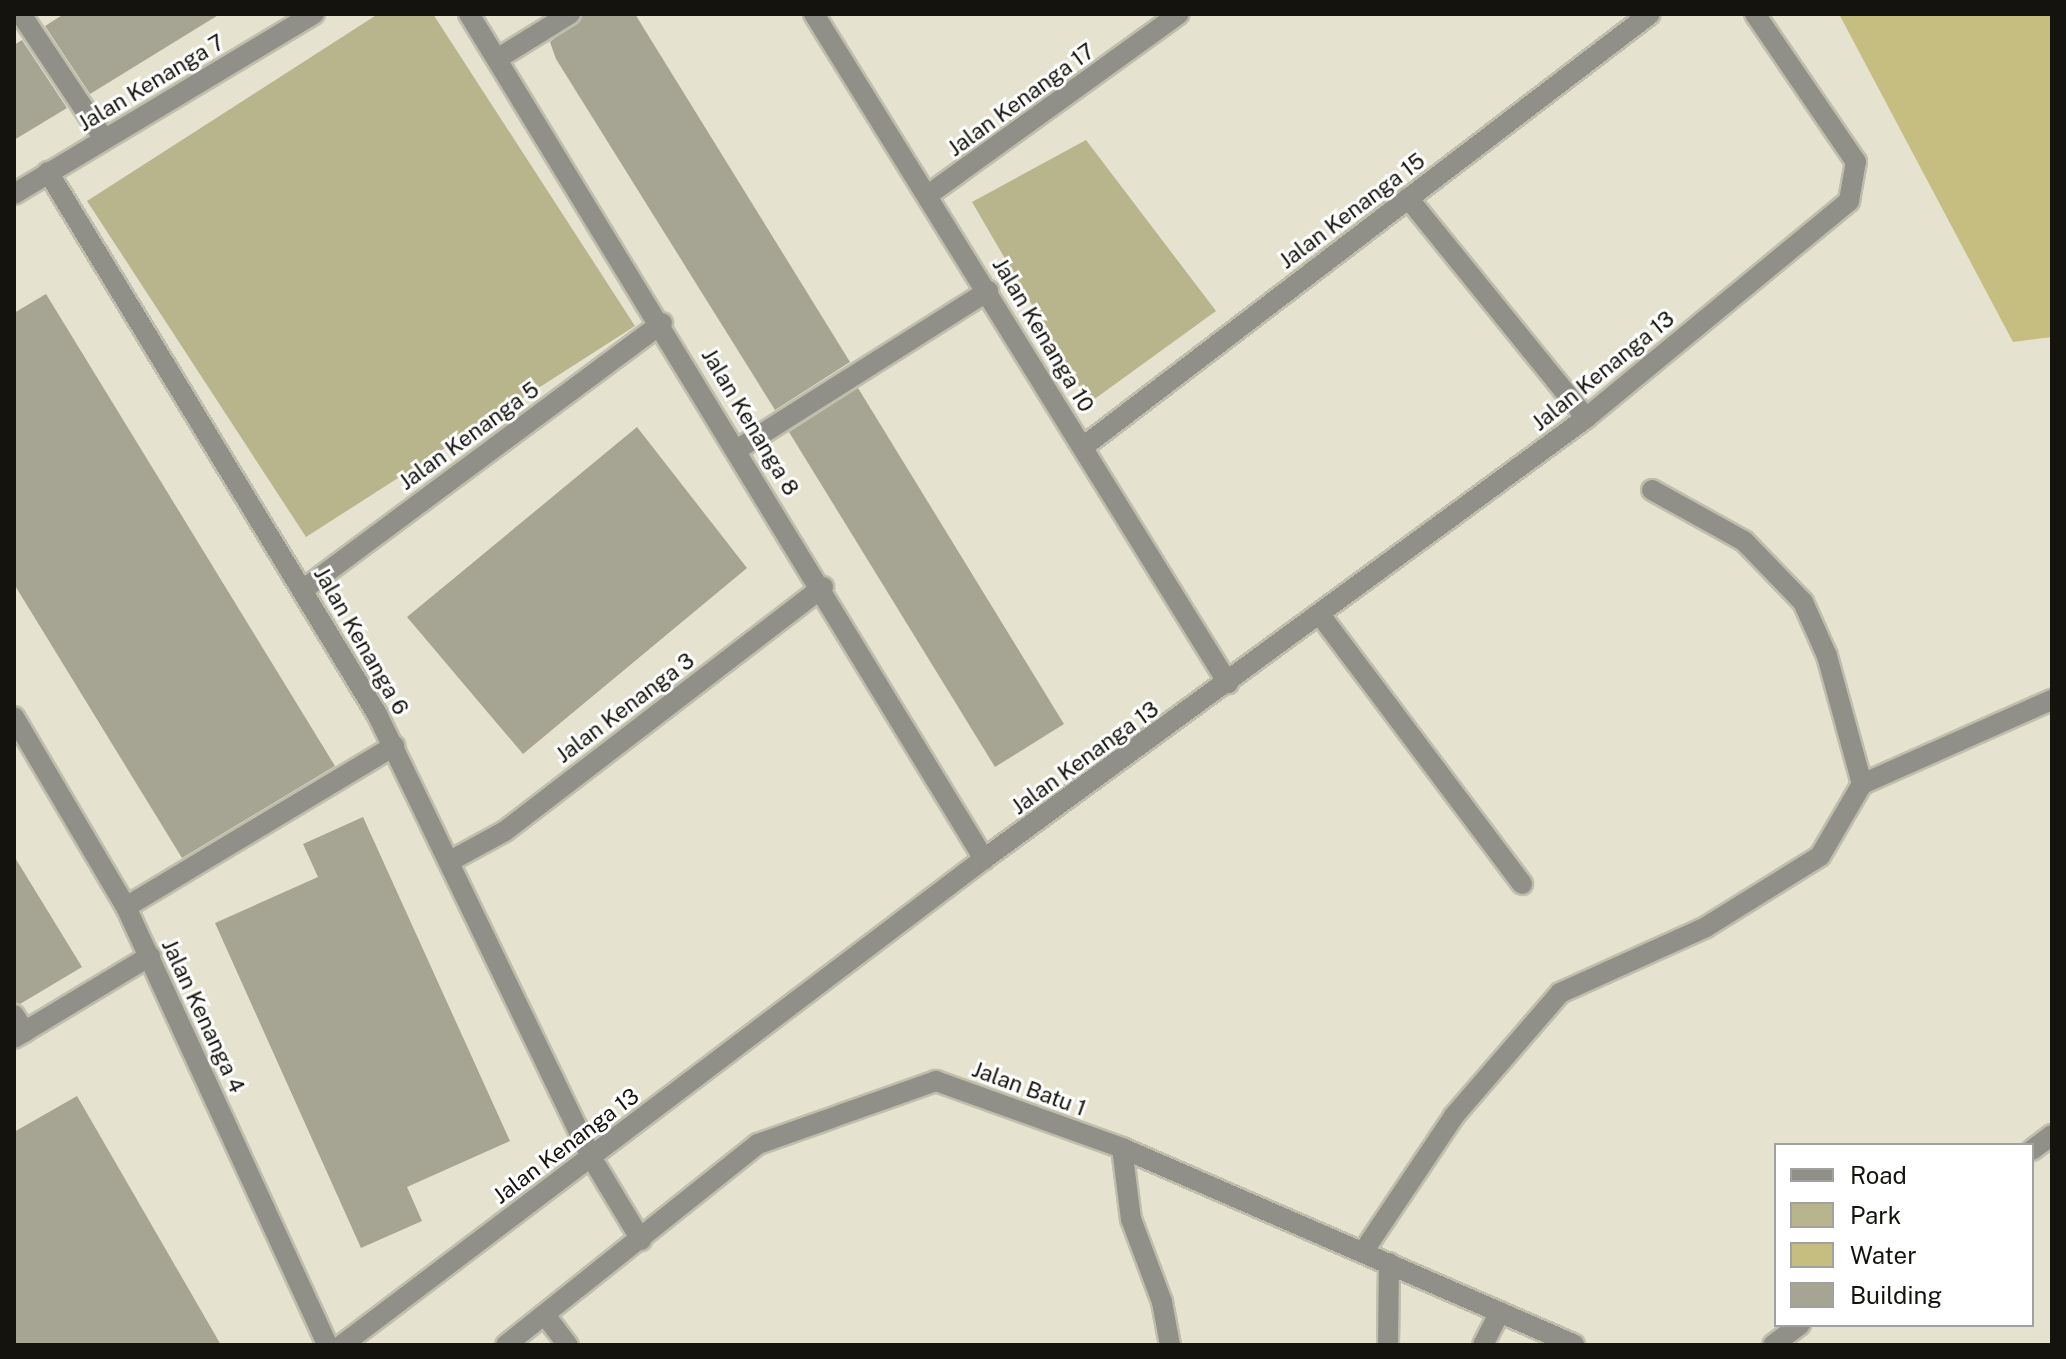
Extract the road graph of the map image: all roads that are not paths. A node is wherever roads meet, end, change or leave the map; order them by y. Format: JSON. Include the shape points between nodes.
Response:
{"nodes":[{"id":1,"x":21,"y":14,"type":"edge"},
{"id":2,"x":314,"y":14,"type":"edge"},
{"id":3,"x":469,"y":14,"type":"edge"},
{"id":4,"x":570,"y":14,"type":"edge"},
{"id":5,"x":814,"y":14,"type":"edge"},
{"id":6,"x":1143,"y":14,"type":"edge"},
{"id":7,"x":1179,"y":14,"type":"edge"},
{"id":8,"x":1650,"y":14,"type":"edge"},
{"id":9,"x":1755,"y":14,"type":"edge"},
{"id":10,"x":1154,"y":33,"type":"junction"},
{"id":11,"x":497,"y":59,"type":"junction"},
{"id":12,"x":104,"y":139,"type":"junction"},
{"id":13,"x":48,"y":172,"type":"junction"},
{"id":14,"x":14,"y":194,"type":"edge"},
{"id":15,"x":928,"y":195,"type":"junction"},
{"id":16,"x":1408,"y":198,"type":"junction"},
{"id":17,"x":988,"y":291,"type":"junction"},
{"id":18,"x":662,"y":323,"type":"junction"},
{"id":19,"x":1586,"y":418,"type":"junction"},
{"id":20,"x":1083,"y":447,"type":"junction"},
{"id":21,"x":738,"y":449,"type":"junction"},
{"id":22,"x":1652,"y":490,"type":"dead end"},
{"id":23,"x":823,"y":587,"type":"junction"},
{"id":24,"x":304,"y":589,"type":"junction"},
{"id":25,"x":1321,"y":616,"type":"junction"},
{"id":26,"x":1228,"y":683,"type":"junction"},
{"id":27,"x":2052,"y":700,"type":"edge"},
{"id":28,"x":14,"y":717,"type":"edge"},
{"id":29,"x":394,"y":746,"type":"junction"},
{"id":30,"x":1862,"y":784,"type":"junction"},
{"id":31,"x":984,"y":859,"type":"junction"},
{"id":32,"x":452,"y":860,"type":"junction"},
{"id":33,"x":1522,"y":884,"type":"dead end"},
{"id":34,"x":126,"y":907,"type":"junction"},
{"id":35,"x":150,"y":956,"type":"junction"},
{"id":36,"x":18,"y":1028,"type":"edge"},
{"id":37,"x":2052,"y":1135,"type":"edge"},
{"id":38,"x":1122,"y":1148,"type":"junction"},
{"id":39,"x":2034,"y":1148,"type":"edge"},
{"id":40,"x":591,"y":1157,"type":"junction"},
{"id":41,"x":641,"y":1240,"type":"junction"},
{"id":42,"x":1363,"y":1252,"type":"junction"},
{"id":43,"x":1389,"y":1263,"type":"junction"},
{"id":44,"x":1500,"y":1312,"type":"junction"},
{"id":45,"x":545,"y":1315,"type":"junction"},
{"id":46,"x":1797,"y":1327,"type":"edge"},
{"id":47,"x":327,"y":1345,"type":"edge"},
{"id":48,"x":342,"y":1345,"type":"edge"},
{"id":49,"x":506,"y":1345,"type":"edge"},
{"id":50,"x":568,"y":1345,"type":"edge"},
{"id":51,"x":1170,"y":1345,"type":"edge"},
{"id":52,"x":1388,"y":1345,"type":"edge"},
{"id":53,"x":1483,"y":1345,"type":"edge"},
{"id":54,"x":1574,"y":1345,"type":"edge"},
{"id":55,"x":1773,"y":1345,"type":"edge"}],
"edges":[{"from":1,"to":12,"type":"street"},
{"from":2,"to":12,"type":"street","name":"Jalan Kenanga 7"},
{"from":3,"to":11,"type":"street","name":"Jalan Kenanga 8"},
{"from":4,"to":11,"type":"street"},
{"from":5,"to":15,"type":"street","name":"Jalan Kenanga 10"},
{"from":6,"to":10,"type":"street"},
{"from":7,"to":10,"type":"street","name":"Jalan Kenanga 17"},
{"from":8,"to":16,"type":"street","name":"Jalan Kenanga 15"},
{"from":9,"to":19,"type":"street","name":"Jalan Kenanga 13","via":[[1856,162],[1849,201]]},
{"from":10,"to":15,"type":"street","name":"Jalan Kenanga 17"},
{"from":11,"to":18,"type":"street","name":"Jalan Kenanga 8"},
{"from":12,"to":13,"type":"street","name":"Jalan Kenanga 7"},
{"from":13,"to":14,"type":"street","name":"Jalan Kenanga 7"},
{"from":13,"to":24,"type":"street","name":"Jalan Kenanga 6"},
{"from":15,"to":17,"type":"street","name":"Jalan Kenanga 10"},
{"from":16,"to":19,"type":"street"},
{"from":16,"to":20,"type":"street","name":"Jalan Kenanga 15"},
{"from":17,"to":20,"type":"street","name":"Jalan Kenanga 10"},
{"from":17,"to":21,"type":"street"},
{"from":18,"to":21,"type":"street","name":"Jalan Kenanga 8"},
{"from":18,"to":24,"type":"street","name":"Jalan Kenanga 5"},
{"from":19,"to":25,"type":"street","name":"Jalan Kenanga 13"},
{"from":20,"to":26,"type":"street","name":"Jalan Kenanga 10"},
{"from":21,"to":23,"type":"street","name":"Jalan Kenanga 8"},
{"from":22,"to":30,"type":"street","via":[[1744,541],[1803,602],[1827,656]]},
{"from":23,"to":31,"type":"street","name":"Jalan Kenanga 8"},
{"from":23,"to":32,"type":"street","name":"Jalan Kenanga 3","via":[[505,831]]},
{"from":24,"to":29,"type":"street","name":"Jalan Kenanga 6"},
{"from":25,"to":26,"type":"street","name":"Jalan Kenanga 13"},
{"from":25,"to":33,"type":"street"},
{"from":26,"to":31,"type":"street","name":"Jalan Kenanga 13"},
{"from":27,"to":30,"type":"street"},
{"from":28,"to":34,"type":"street","name":"Jalan Kenanga 4"},
{"from":29,"to":32,"type":"street","name":"Jalan Kenanga 6"},
{"from":29,"to":34,"type":"street"},
{"from":30,"to":42,"type":"street","via":[[1820,856],[1706,927],[1560,993],[1454,1116]]},
{"from":31,"to":40,"type":"street","name":"Jalan Kenanga 13"},
{"from":32,"to":40,"type":"street","name":"Jalan Kenanga 6"},
{"from":34,"to":35,"type":"street","name":"Jalan Kenanga 4"},
{"from":35,"to":36,"type":"street"},
{"from":35,"to":47,"type":"street","name":"Jalan Kenanga 4"},
{"from":37,"to":39,"type":"street"},
{"from":38,"to":41,"type":"street","name":"Jalan Batu 1","via":[[936,1081],[758,1144]]},
{"from":38,"to":42,"type":"street","name":"Jalan Batu 1"},
{"from":38,"to":51,"type":"street","via":[[1131,1219],[1162,1302]]},
{"from":40,"to":41,"type":"street","name":"Jalan Kenanga 6"},
{"from":40,"to":48,"type":"street","name":"Jalan Kenanga 13"},
{"from":41,"to":45,"type":"street","name":"Jalan Batu 1"},
{"from":42,"to":43,"type":"street","name":"Jalan Batu 1"},
{"from":43,"to":44,"type":"street","name":"Jalan Batu 1"},
{"from":43,"to":52,"type":"street"},
{"from":44,"to":53,"type":"street"},
{"from":44,"to":54,"type":"street","name":"Jalan Batu 1"},
{"from":45,"to":49,"type":"street","name":"Jalan Batu 1"},
{"from":45,"to":50,"type":"street"},
{"from":46,"to":55,"type":"street"}]}
